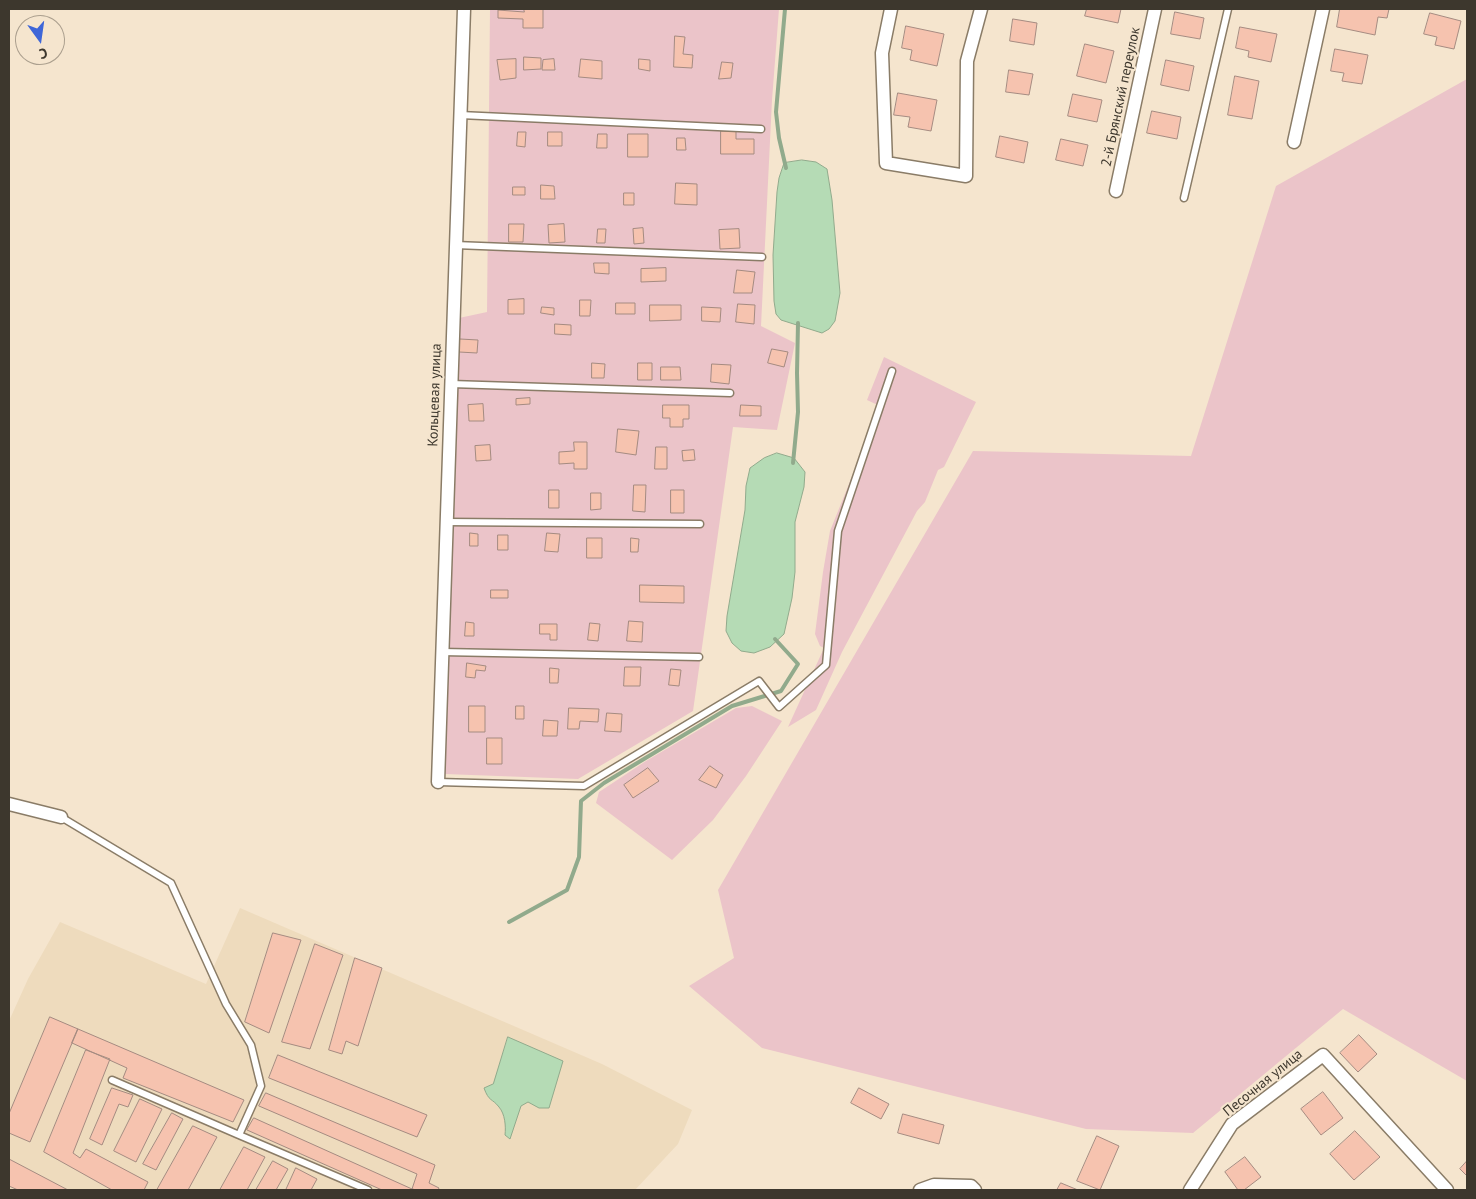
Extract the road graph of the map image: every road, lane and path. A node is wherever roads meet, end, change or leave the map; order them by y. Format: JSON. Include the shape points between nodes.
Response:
{"nodes":[{"id":1,"x":464,"y":9,"type":"edge"},
{"id":2,"x":892,"y":9,"type":"edge"},
{"id":3,"x":981,"y":9,"type":"edge"},
{"id":4,"x":1155,"y":9,"type":"edge"},
{"id":5,"x":1228,"y":9,"type":"edge"},
{"id":6,"x":1323,"y":9,"type":"edge"},
{"id":7,"x":460,"y":115,"type":"junction"},
{"id":8,"x":761,"y":129,"type":"dead end"},
{"id":9,"x":1294,"y":142,"type":"dead end"},
{"id":10,"x":1116,"y":191,"type":"dead end"},
{"id":11,"x":1184,"y":198,"type":"dead end"},
{"id":12,"x":455,"y":245,"type":"junction"},
{"id":13,"x":762,"y":257,"type":"dead end"},
{"id":14,"x":892,"y":371,"type":"dead end"},
{"id":15,"x":450,"y":384,"type":"junction"},
{"id":16,"x":730,"y":393,"type":"dead end"},
{"id":17,"x":446,"y":522,"type":"junction"},
{"id":18,"x":700,"y":524,"type":"dead end"},
{"id":19,"x":442,"y":652,"type":"junction"},
{"id":20,"x":699,"y":656,"type":"dead end"},
{"id":21,"x":438,"y":782,"type":"joint"},
{"id":22,"x":9,"y":804,"type":"edge"},
{"id":23,"x":60,"y":818,"type":"joint"},
{"id":24,"x":112,"y":1080,"type":"dead end"},
{"id":25,"x":239,"y":1135,"type":"junction"},
{"id":26,"x":368,"y":1190,"type":"edge"},
{"id":27,"x":920,"y":1190,"type":"edge"},
{"id":28,"x":975,"y":1190,"type":"edge"},
{"id":29,"x":1190,"y":1190,"type":"edge"},
{"id":30,"x":1447,"y":1190,"type":"edge"}],
"edges":[{"from":1,"to":7,"type":"street","name":"Кольцевая улица"},
{"from":2,"to":3,"type":"street","via":[[882,53],[886,163],[966,176],[967,61]]},
{"from":4,"to":10,"type":"street","name":"2-й Брянский переулок"},
{"from":5,"to":11,"type":"lane"},
{"from":6,"to":9,"type":"street"},
{"from":7,"to":8,"type":"lane"},
{"from":7,"to":12,"type":"street","name":"Кольцевая улица"},
{"from":12,"to":13,"type":"lane"},
{"from":12,"to":15,"type":"street","name":"Кольцевая улица"},
{"from":14,"to":21,"type":"lane","via":[[838,531],[826,665],[779,707],[758,681],[584,786]]},
{"from":15,"to":16,"type":"lane"},
{"from":15,"to":17,"type":"street","name":"Кольцевая улица"},
{"from":17,"to":18,"type":"lane"},
{"from":17,"to":19,"type":"street","name":"Кольцевая улица"},
{"from":19,"to":20,"type":"lane"},
{"from":19,"to":21,"type":"street","name":"Кольцевая улица"},
{"from":22,"to":23,"type":"street"},
{"from":23,"to":25,"type":"lane","via":[[172,883],[226,1004],[251,1045],[261,1086]]},
{"from":24,"to":25,"type":"lane"},
{"from":25,"to":26,"type":"lane"},
{"from":27,"to":28,"type":"street","via":[[934,1185],[970,1186]]},
{"from":29,"to":30,"type":"street","name":"Песочная улица","via":[[1232,1124],[1323,1055]]}]}
